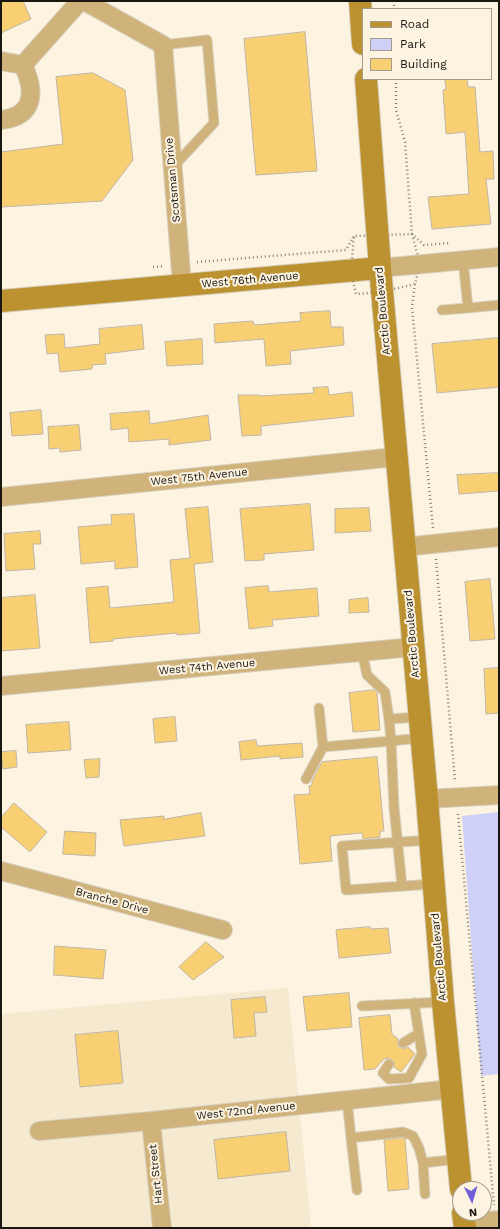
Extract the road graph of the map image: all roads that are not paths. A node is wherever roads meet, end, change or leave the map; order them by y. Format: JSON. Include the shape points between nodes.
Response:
{"nodes":[{"id":1,"x":80,"y":1,"type":"edge"},
{"id":2,"x":84,"y":1,"type":"edge"},
{"id":3,"x":360,"y":1,"type":"edge"},
{"id":4,"x":362,"y":30,"type":"edge"},
{"id":5,"x":163,"y":45,"type":"junction"},
{"id":6,"x":1,"y":61,"type":"edge"},
{"id":7,"x":23,"y":65,"type":"junction"},
{"id":8,"x":366,"y":80,"type":"edge"},
{"id":9,"x":1,"y":120,"type":"edge"},
{"id":10,"x":172,"y":168,"type":"junction"},
{"id":11,"x":499,"y":257,"type":"edge"},
{"id":12,"x":463,"y":260,"type":"junction"},
{"id":13,"x":380,"y":268,"type":"junction"},
{"id":14,"x":182,"y":285,"type":"junction"},
{"id":15,"x":1,"y":301,"type":"edge"},
{"id":16,"x":499,"y":305,"type":"edge"},
{"id":17,"x":468,"y":308,"type":"junction"},
{"id":18,"x":442,"y":310,"type":"dead end"},
{"id":19,"x":396,"y":457,"type":"junction"},
{"id":20,"x":1,"y":497,"type":"edge"},
{"id":21,"x":499,"y":537,"type":"edge"},
{"id":22,"x":404,"y":547,"type":"junction"},
{"id":23,"x":413,"y":648,"type":"junction"},
{"id":24,"x":362,"y":652,"type":"junction"},
{"id":25,"x":1,"y":686,"type":"edge"},
{"id":26,"x":318,"y":708,"type":"dead end"},
{"id":27,"x":419,"y":717,"type":"junction"},
{"id":28,"x":389,"y":719,"type":"junction"},
{"id":29,"x":421,"y":738,"type":"junction"},
{"id":30,"x":390,"y":741,"type":"junction"},
{"id":31,"x":323,"y":747,"type":"junction"},
{"id":32,"x":306,"y":779,"type":"dead end"},
{"id":33,"x":499,"y":795,"type":"edge"},
{"id":34,"x":427,"y":799,"type":"junction"},
{"id":35,"x":430,"y":840,"type":"junction"},
{"id":36,"x":398,"y":842,"type":"junction"},
{"id":37,"x":1,"y":871,"type":"edge"},
{"id":38,"x":433,"y":884,"type":"junction"},
{"id":39,"x":402,"y":886,"type":"junction"},
{"id":40,"x":223,"y":930,"type":"dead end"},
{"id":41,"x":442,"y":1002,"type":"junction"},
{"id":42,"x":414,"y":1003,"type":"junction"},
{"id":43,"x":362,"y":1006,"type":"dead end"},
{"id":44,"x":418,"y":1034,"type":"junction"},
{"id":45,"x":403,"y":1043,"type":"dead end"},
{"id":46,"x":389,"y":1064,"type":"dead end"},
{"id":47,"x":386,"y":1087,"type":"junction"},
{"id":48,"x":452,"y":1089,"type":"junction"},
{"id":49,"x":347,"y":1100,"type":"junction"},
{"id":50,"x":151,"y":1121,"type":"junction"},
{"id":51,"x":40,"y":1131,"type":"dead end"},
{"id":52,"x":352,"y":1138,"type":"junction"},
{"id":53,"x":458,"y":1159,"type":"junction"},
{"id":54,"x":423,"y":1163,"type":"junction"},
{"id":55,"x":460,"y":1181,"type":"edge"},
{"id":56,"x":357,"y":1190,"type":"dead end"},
{"id":57,"x":425,"y":1194,"type":"dead end"},
{"id":58,"x":162,"y":1228,"type":"edge"}],
"edges":[{"from":1,"to":7,"type":"street"},
{"from":2,"to":5,"type":"street"},
{"from":3,"to":4,"type":"main road"},
{"from":5,"to":10,"type":"street","name":"Scotsman Drive"},
{"from":5,"to":10,"type":"lane","via":[[207,40],[214,123]]},
{"from":6,"to":7,"type":"street"},
{"from":7,"to":9,"type":"street","via":[[32,90],[28,107],[20,114]]},
{"from":8,"to":13,"type":"main road","name":"Arctic Boulevard"},
{"from":10,"to":14,"type":"street","name":"Scotsman Drive"},
{"from":11,"to":12,"type":"street","name":"West 76th Avenue"},
{"from":12,"to":13,"type":"street","name":"West 76th Avenue"},
{"from":12,"to":17,"type":"lane"},
{"from":13,"to":14,"type":"main road","name":"West 76th Avenue"},
{"from":13,"to":19,"type":"main road","name":"Arctic Boulevard"},
{"from":14,"to":15,"type":"main road","name":"West 76th Avenue"},
{"from":16,"to":17,"type":"lane"},
{"from":17,"to":18,"type":"lane"},
{"from":19,"to":20,"type":"street","name":"West 75th Avenue"},
{"from":19,"to":22,"type":"main road","name":"Arctic Boulevard"},
{"from":21,"to":22,"type":"street"},
{"from":22,"to":23,"type":"main road","name":"Arctic Boulevard"},
{"from":23,"to":24,"type":"street","name":"West 74th Avenue"},
{"from":23,"to":27,"type":"main road","name":"Arctic Boulevard"},
{"from":24,"to":25,"type":"street","name":"West 74th Avenue"},
{"from":24,"to":28,"type":"lane","via":[[367,675],[385,692]]},
{"from":26,"to":31,"type":"lane"},
{"from":27,"to":28,"type":"lane"},
{"from":27,"to":29,"type":"main road","name":"Arctic Boulevard"},
{"from":28,"to":30,"type":"lane"},
{"from":29,"to":30,"type":"lane"},
{"from":29,"to":34,"type":"main road","name":"Arctic Boulevard"},
{"from":30,"to":31,"type":"lane"},
{"from":30,"to":36,"type":"lane"},
{"from":31,"to":32,"type":"lane"},
{"from":33,"to":34,"type":"street"},
{"from":34,"to":35,"type":"main road","name":"Arctic Boulevard"},
{"from":35,"to":36,"type":"lane"},
{"from":35,"to":38,"type":"main road","name":"Arctic Boulevard"},
{"from":36,"to":39,"type":"lane"},
{"from":36,"to":39,"type":"lane","via":[[342,846],[346,890]]},
{"from":37,"to":40,"type":"street","name":"Branche Drive"},
{"from":38,"to":39,"type":"lane"},
{"from":38,"to":41,"type":"main road","name":"Arctic Boulevard"},
{"from":41,"to":42,"type":"lane"},
{"from":41,"to":48,"type":"main road","name":"Arctic Boulevard"},
{"from":42,"to":43,"type":"lane"},
{"from":42,"to":44,"type":"lane"},
{"from":44,"to":45,"type":"lane"},
{"from":44,"to":47,"type":"lane","via":[[422,1054],[417,1066],[409,1078]]},
{"from":46,"to":47,"type":"lane","via":[[383,1073]]},
{"from":47,"to":48,"type":"street","name":"West 72nd Avenue"},
{"from":47,"to":49,"type":"street","name":"West 72nd Avenue"},
{"from":48,"to":53,"type":"main road","name":"Arctic Boulevard"},
{"from":49,"to":50,"type":"street","name":"West 72nd Avenue"},
{"from":49,"to":52,"type":"lane"},
{"from":50,"to":51,"type":"street","name":"West 72nd Avenue"},
{"from":50,"to":58,"type":"street","name":"Hart Street"},
{"from":52,"to":54,"type":"lane","via":[[403,1132],[413,1136]]},
{"from":52,"to":56,"type":"lane"},
{"from":53,"to":54,"type":"lane"},
{"from":53,"to":55,"type":"main road","name":"Arctic Boulevard"},
{"from":54,"to":57,"type":"lane"}]}
